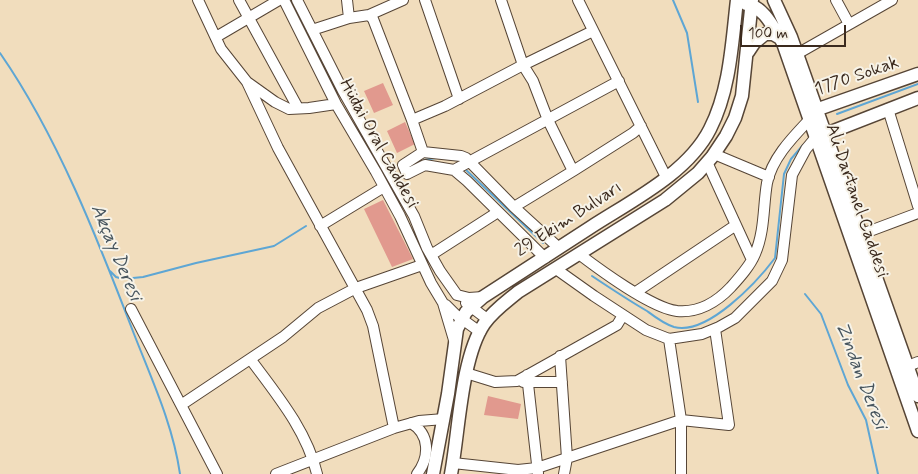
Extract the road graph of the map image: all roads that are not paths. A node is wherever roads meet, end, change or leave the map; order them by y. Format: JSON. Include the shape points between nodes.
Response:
{"nodes":[{"id":1,"x":198,"y":0,"type":"edge"},
{"id":2,"x":239,"y":0,"type":"edge"},
{"id":3,"x":279,"y":0,"type":"edge"},
{"id":4,"x":284,"y":0,"type":"edge"},
{"id":5,"x":297,"y":0,"type":"edge"},
{"id":6,"x":347,"y":0,"type":"edge"},
{"id":7,"x":403,"y":0,"type":"edge"},
{"id":8,"x":425,"y":0,"type":"edge"},
{"id":9,"x":501,"y":0,"type":"edge"},
{"id":10,"x":578,"y":0,"type":"edge"},
{"id":11,"x":774,"y":0,"type":"edge"},
{"id":12,"x":836,"y":0,"type":"edge"},
{"id":13,"x":892,"y":0,"type":"edge"},
{"id":14,"x":736,"y":1,"type":"edge"},
{"id":15,"x":752,"y":2,"type":"edge"},
{"id":16,"x":369,"y":15,"type":"junction"},
{"id":17,"x":248,"y":18,"type":"junction"},
{"id":18,"x":349,"y":18,"type":"junction"},
{"id":19,"x":849,"y":24,"type":"junction"},
{"id":20,"x":312,"y":30,"type":"junction"},
{"id":21,"x":593,"y":31,"type":"junction"},
{"id":22,"x":216,"y":37,"type":"junction"},
{"id":23,"x":780,"y":38,"type":"junction"},
{"id":24,"x":797,"y":54,"type":"junction"},
{"id":25,"x":746,"y":57,"type":"junction"},
{"id":26,"x":523,"y":65,"type":"junction"},
{"id":27,"x":918,"y":74,"type":"edge"},
{"id":28,"x":247,"y":82,"type":"junction"},
{"id":29,"x":619,"y":82,"type":"junction"},
{"id":30,"x":459,"y":98,"type":"junction"},
{"id":31,"x":918,"y":98,"type":"edge"},
{"id":32,"x":336,"y":104,"type":"junction"},
{"id":33,"x":298,"y":108,"type":"junction"},
{"id":34,"x":888,"y":110,"type":"junction"},
{"id":35,"x":811,"y":114,"type":"junction"},
{"id":36,"x":412,"y":120,"type":"junction"},
{"id":37,"x":548,"y":120,"type":"junction"},
{"id":38,"x":641,"y":126,"type":"junction"},
{"id":39,"x":821,"y":136,"type":"junction"},
{"id":40,"x":423,"y":152,"type":"junction"},
{"id":41,"x":711,"y":158,"type":"junction"},
{"id":42,"x":462,"y":165,"type":"junction"},
{"id":43,"x":573,"y":171,"type":"junction"},
{"id":44,"x":666,"y":177,"type":"junction"},
{"id":45,"x":769,"y":177,"type":"junction"},
{"id":46,"x":384,"y":187,"type":"junction"},
{"id":47,"x":918,"y":206,"type":"edge"},
{"id":48,"x":514,"y":207,"type":"junction"},
{"id":49,"x":498,"y":212,"type":"junction"},
{"id":50,"x":918,"y":213,"type":"edge"},
{"id":51,"x":736,"y":225,"type":"junction"},
{"id":52,"x":320,"y":226,"type":"junction"},
{"id":53,"x":862,"y":234,"type":"junction"},
{"id":54,"x":559,"y":248,"type":"junction"},
{"id":55,"x":579,"y":254,"type":"junction"},
{"id":56,"x":431,"y":255,"type":"junction"},
{"id":57,"x":545,"y":258,"type":"junction"},
{"id":58,"x":752,"y":260,"type":"junction"},
{"id":59,"x":422,"y":265,"type":"junction"},
{"id":60,"x":556,"y":268,"type":"junction"},
{"id":61,"x":356,"y":288,"type":"junction"},
{"id":62,"x":455,"y":292,"type":"junction"},
{"id":63,"x":636,"y":292,"type":"junction"},
{"id":64,"x":483,"y":297,"type":"junction"},
{"id":65,"x":443,"y":303,"type":"junction"},
{"id":66,"x":471,"y":307,"type":"junction"},
{"id":67,"x":131,"y":309,"type":"dead end"},
{"id":68,"x":622,"y":315,"type":"junction"},
{"id":69,"x":461,"y":319,"type":"junction"},
{"id":70,"x":487,"y":320,"type":"junction"},
{"id":71,"x":715,"y":329,"type":"junction"},
{"id":72,"x":480,"y":332,"type":"junction"},
{"id":73,"x":669,"y":339,"type":"junction"},
{"id":74,"x":455,"y":343,"type":"junction"},
{"id":75,"x":560,"y":356,"type":"junction"},
{"id":76,"x":251,"y":360,"type":"junction"},
{"id":77,"x":913,"y":364,"type":"edge"},
{"id":78,"x":466,"y":374,"type":"junction"},
{"id":79,"x":524,"y":379,"type":"junction"},
{"id":80,"x":562,"y":382,"type":"junction"},
{"id":81,"x":918,"y":396,"type":"edge"},
{"id":82,"x":181,"y":405,"type":"junction"},
{"id":83,"x":444,"y":419,"type":"junction"},
{"id":84,"x":681,"y":420,"type":"junction"},
{"id":85,"x":410,"y":423,"type":"junction"},
{"id":86,"x":394,"y":428,"type":"junction"},
{"id":87,"x":918,"y":431,"type":"edge"},
{"id":88,"x":567,"y":458,"type":"junction"},
{"id":89,"x":313,"y":460,"type":"junction"},
{"id":90,"x":452,"y":468,"type":"edge"},
{"id":91,"x":488,"y":470,"type":"edge"},
{"id":92,"x":538,"y":471,"type":"edge"},
{"id":93,"x":217,"y":474,"type":"edge"},
{"id":94,"x":276,"y":474,"type":"edge"},
{"id":95,"x":317,"y":474,"type":"edge"},
{"id":96,"x":417,"y":474,"type":"edge"},
{"id":97,"x":433,"y":474,"type":"edge"},
{"id":98,"x":564,"y":474,"type":"edge"},
{"id":99,"x":681,"y":474,"type":"edge"}],
"edges":[{"from":1,"to":22,"type":"street"},
{"from":2,"to":17,"type":"street"},
{"from":3,"to":17,"type":"street"},
{"from":4,"to":32,"type":"street","name":"Hüdai Oral Caddesi"},
{"from":5,"to":20,"type":"street","name":"Hüdai Oral Caddesi"},
{"from":6,"to":18,"type":"street"},
{"from":7,"to":16,"type":"street"},
{"from":8,"to":30,"type":"street"},
{"from":9,"to":26,"type":"street"},
{"from":10,"to":21,"type":"street"},
{"from":11,"to":24,"type":"main road","name":"Ali Dartanel Caddesi"},
{"from":12,"to":19,"type":"street"},
{"from":13,"to":19,"type":"street"},
{"from":14,"to":15,"type":"main road"},
{"from":14,"to":44,"type":"main road","name":"29 Ekim Bulvarı","via":[[726,85],[716,117],[699,146]]},
{"from":15,"to":23,"type":"main road","name":"Ali Dartanel Caddesi"},
{"from":15,"to":25,"type":"main road","name":"29 Ekim Bulvarı"},
{"from":16,"to":18,"type":"street"},
{"from":16,"to":36,"type":"street"},
{"from":17,"to":22,"type":"street"},
{"from":17,"to":33,"type":"street"},
{"from":18,"to":20,"type":"street"},
{"from":19,"to":24,"type":"street"},
{"from":20,"to":56,"type":"street","name":"Hüdai Oral Caddesi","via":[[414,216]]},
{"from":21,"to":26,"type":"street"},
{"from":21,"to":29,"type":"street"},
{"from":22,"to":28,"type":"street","via":[[221,49]]},
{"from":23,"to":25,"type":"main road","via":[[769,33],[762,35]]},
{"from":23,"to":35,"type":"main road","name":"Ali Dartanel Caddesi"},
{"from":24,"to":35,"type":"main road","name":"Ali Dartanel Caddesi"},
{"from":25,"to":41,"type":"main road","name":"29 Ekim Bulvarı","via":[[742,96],[735,118]]},
{"from":26,"to":30,"type":"street"},
{"from":26,"to":37,"type":"street"},
{"from":27,"to":35,"type":"main road","name":"1770 Sokak"},
{"from":28,"to":33,"type":"street","via":[[275,102]]},
{"from":28,"to":52,"type":"street"},
{"from":29,"to":37,"type":"street"},
{"from":29,"to":38,"type":"street"},
{"from":30,"to":36,"type":"street"},
{"from":31,"to":34,"type":"main road"},
{"from":32,"to":33,"type":"street"},
{"from":32,"to":46,"type":"street","name":"Hüdai Oral Caddesi"},
{"from":34,"to":39,"type":"main road"},
{"from":34,"to":47,"type":"street"},
{"from":35,"to":39,"type":"main road","name":"Ali Dartanel Caddesi"},
{"from":35,"to":45,"type":"street","via":[[790,140]]},
{"from":36,"to":40,"type":"street"},
{"from":37,"to":42,"type":"street"},
{"from":37,"to":43,"type":"street"},
{"from":38,"to":43,"type":"street"},
{"from":38,"to":44,"type":"street"},
{"from":39,"to":53,"type":"main road","name":"Ali Dartanel Caddesi"},
{"from":39,"to":71,"type":"street","via":[[806,149],[792,175],[782,260],[772,281],[735,318]]},
{"from":39,"to":87,"type":"main road","name":"Ali Dartanel Caddesi"},
{"from":40,"to":42,"type":"street","via":[[461,156]]},
{"from":40,"to":42,"type":"street","via":[[403,165],[407,174],[425,166]]},
{"from":41,"to":45,"type":"street"},
{"from":41,"to":51,"type":"street"},
{"from":41,"to":55,"type":"main road","name":"29 Ekim Bulvarı","via":[[665,200]]},
{"from":42,"to":48,"type":"street"},
{"from":42,"to":49,"type":"street"},
{"from":43,"to":48,"type":"street"},
{"from":44,"to":54,"type":"main road","name":"29 Ekim Bulvarı"},
{"from":45,"to":58,"type":"street","via":[[761,233]]},
{"from":46,"to":52,"type":"street"},
{"from":46,"to":59,"type":"street","name":"Hüdai Oral Caddesi"},
{"from":48,"to":54,"type":"street"},
{"from":49,"to":56,"type":"street"},
{"from":49,"to":57,"type":"street"},
{"from":50,"to":53,"type":"street"},
{"from":51,"to":58,"type":"street"},
{"from":51,"to":63,"type":"street"},
{"from":52,"to":61,"type":"street"},
{"from":53,"to":77,"type":"main road","name":"Ali Dartanel Caddesi"},
{"from":54,"to":57,"type":"main road","name":"29 Ekim Bulvarı"},
{"from":55,"to":60,"type":"main road","name":"29 Ekim Bulvarı"},
{"from":55,"to":63,"type":"street"},
{"from":56,"to":62,"type":"street","name":"Hüdai Oral Caddesi"},
{"from":57,"to":64,"type":"main road","name":"29 Ekim Bulvarı"},
{"from":58,"to":63,"type":"street","via":[[722,296],[695,310],[666,308]]},
{"from":59,"to":61,"type":"street"},
{"from":59,"to":65,"type":"street","name":"Hüdai Oral Caddesi"},
{"from":60,"to":68,"type":"street"},
{"from":60,"to":70,"type":"main road","name":"29 Ekim Bulvarı","via":[[518,292]]},
{"from":61,"to":76,"type":"street","via":[[318,308]]},
{"from":61,"to":86,"type":"street","via":[[373,326]]},
{"from":62,"to":64,"type":"street","via":[[469,298]]},
{"from":62,"to":66,"type":"street","name":"Hüdai Oral Caddesi"},
{"from":64,"to":66,"type":"main road","name":"29 Ekim Bulvarı"},
{"from":65,"to":69,"type":"street"},
{"from":65,"to":74,"type":"street"},
{"from":66,"to":69,"type":"main road","name":"29 Ekim Bulvarı"},
{"from":66,"to":70,"type":"street","name":"Hüdai Oral Caddesi"},
{"from":67,"to":82,"type":"street"},
{"from":68,"to":73,"type":"street"},
{"from":68,"to":75,"type":"street","via":[[617,325]]},
{"from":69,"to":72,"type":"street"},
{"from":69,"to":74,"type":"main road","name":"29 Ekim Bulvarı"},
{"from":70,"to":72,"type":"main road","name":"29 Ekim Bulvarı"},
{"from":71,"to":73,"type":"street"},
{"from":71,"to":84,"type":"street","via":[[729,425]]},
{"from":72,"to":78,"type":"main road","name":"29 Ekim Bulvarı"},
{"from":73,"to":84,"type":"street"},
{"from":74,"to":83,"type":"main road","name":"29 Ekim Bulvarı"},
{"from":75,"to":79,"type":"street"},
{"from":75,"to":80,"type":"street"},
{"from":76,"to":82,"type":"street"},
{"from":76,"to":89,"type":"street","via":[[288,409]]},
{"from":77,"to":81,"type":"main road","name":"Ali Dartanel Caddesi"},
{"from":78,"to":79,"type":"street","via":[[495,382]]},
{"from":78,"to":90,"type":"main road","name":"29 Ekim Bulvarı"},
{"from":79,"to":80,"type":"street"},
{"from":79,"to":92,"type":"street"},
{"from":80,"to":88,"type":"street"},
{"from":82,"to":93,"type":"street"},
{"from":83,"to":85,"type":"street"},
{"from":83,"to":97,"type":"main road","name":"29 Ekim Bulvarı"},
{"from":84,"to":88,"type":"street"},
{"from":84,"to":99,"type":"street"},
{"from":85,"to":86,"type":"street"},
{"from":85,"to":96,"type":"street","via":[[422,432],[427,448]]},
{"from":86,"to":89,"type":"street"},
{"from":88,"to":92,"type":"street"},
{"from":88,"to":98,"type":"street"},
{"from":89,"to":94,"type":"street"},
{"from":89,"to":95,"type":"street"},
{"from":90,"to":91,"type":"street"},
{"from":91,"to":92,"type":"street"}]}
